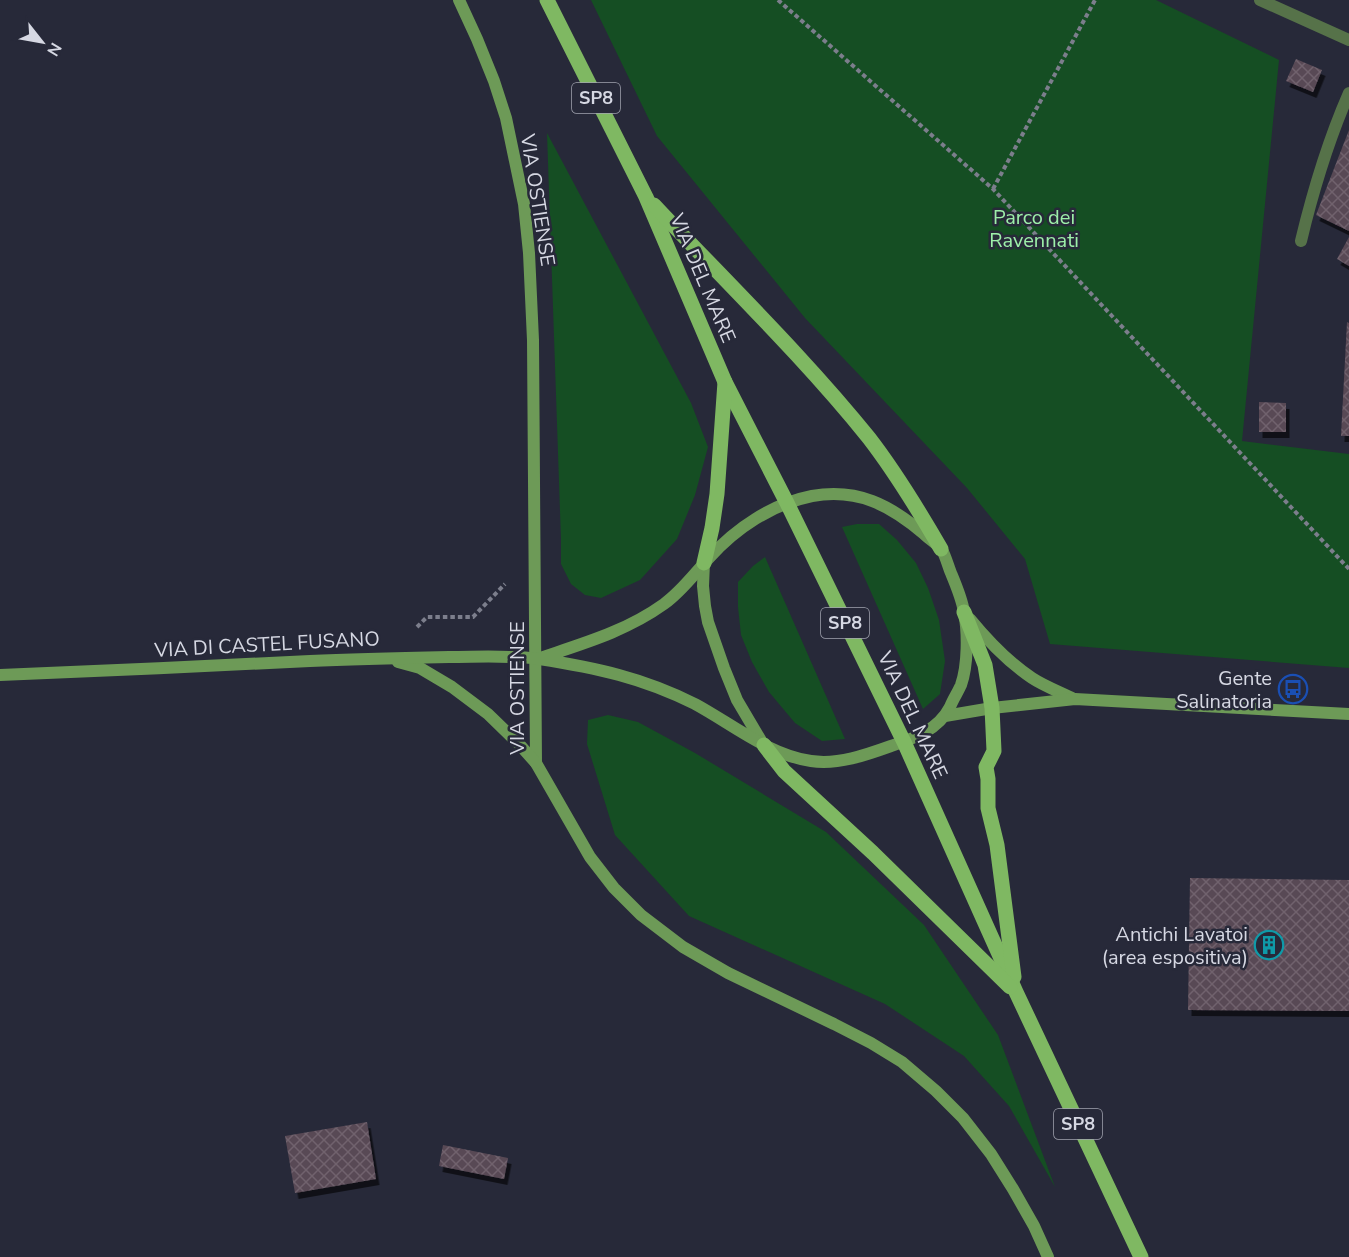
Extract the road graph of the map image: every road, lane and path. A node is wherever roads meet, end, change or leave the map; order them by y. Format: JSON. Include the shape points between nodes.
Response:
{"nodes":[{"id":1,"x":459,"y":0,"type":"edge"},
{"id":2,"x":547,"y":0,"type":"edge"},
{"id":3,"x":778,"y":0,"type":"edge"},
{"id":4,"x":1095,"y":0,"type":"edge"},
{"id":5,"x":1260,"y":0,"type":"edge"},
{"id":6,"x":1349,"y":40,"type":"edge"},
{"id":7,"x":1349,"y":93,"type":"edge"},
{"id":8,"x":993,"y":189,"type":"junction"},
{"id":9,"x":646,"y":197,"type":"junction"},
{"id":10,"x":1301,"y":241,"type":"dead end"},
{"id":11,"x":724,"y":382,"type":"junction"},
{"id":12,"x":787,"y":503,"type":"junction"},
{"id":13,"x":941,"y":549,"type":"junction"},
{"id":14,"x":704,"y":563,"type":"junction"},
{"id":15,"x":1349,"y":569,"type":"edge"},
{"id":16,"x":510,"y":579,"type":"dead end"},
{"id":17,"x":964,"y":612,"type":"junction"},
{"id":18,"x":386,"y":658,"type":"junction"},
{"id":19,"x":537,"y":659,"type":"junction"},
{"id":20,"x":0,"y":675,"type":"edge"},
{"id":21,"x":1075,"y":699,"type":"junction"},
{"id":22,"x":992,"y":708,"type":"junction"},
{"id":23,"x":1349,"y":714,"type":"edge"},
{"id":24,"x":945,"y":716,"type":"junction"},
{"id":25,"x":904,"y":742,"type":"junction"},
{"id":26,"x":764,"y":745,"type":"junction"},
{"id":27,"x":536,"y":763,"type":"junction"},
{"id":28,"x":1016,"y":992,"type":"junction"},
{"id":29,"x":1048,"y":1257,"type":"edge"},
{"id":30,"x":1141,"y":1257,"type":"edge"}],
"edges":[{"from":1,"to":19,"type":"street","name":"VIA OSTIENSE","via":[[503,109],[524,204],[530,253]]},
{"from":2,"to":9,"type":"main road","name":"VIA DEL MARE","number":"SP8"},
{"from":3,"to":8,"type":"path"},
{"from":4,"to":8,"type":"path"},
{"from":5,"to":6,"type":"street"},
{"from":7,"to":10,"type":"street","via":[[1310,203]]},
{"from":8,"to":15,"type":"path"},
{"from":9,"to":11,"type":"main road","name":"VIA DEL MARE","number":"SP8"},
{"from":9,"to":13,"type":"main road","via":[[847,412],[876,447]]},
{"from":11,"to":12,"type":"main road","name":"VIA DEL MARE","number":"SP8"},
{"from":11,"to":14,"type":"main road","via":[[717,494]]},
{"from":12,"to":13,"type":"street","via":[[814,496],[861,496],[905,518]]},
{"from":12,"to":14,"type":"street","via":[[734,533]]},
{"from":12,"to":25,"type":"main road","name":"VIA DEL MARE","number":"SP8"},
{"from":13,"to":17,"type":"street"},
{"from":14,"to":19,"type":"street","via":[[683,589],[621,630]]},
{"from":14,"to":26,"type":"street","via":[[708,622],[737,700]]},
{"from":16,"to":18,"type":"path","via":[[473,617],[427,617]]},
{"from":17,"to":21,"type":"street","via":[[1033,679]]},
{"from":17,"to":22,"type":"main road","via":[[985,665]]},
{"from":17,"to":24,"type":"street","via":[[964,673]]},
{"from":18,"to":19,"type":"street","name":"VIA DI CASTEL FUSANO"},
{"from":18,"to":20,"type":"street","name":"VIA DI CASTEL FUSANO"},
{"from":18,"to":27,"type":"street","via":[[420,668],[452,687],[488,714]]},
{"from":19,"to":26,"type":"street","name":"VIA DI CASTEL FUSANO","via":[[646,683],[694,704]]},
{"from":19,"to":27,"type":"street","name":"VIA OSTIENSE"},
{"from":21,"to":22,"type":"street"},
{"from":21,"to":23,"type":"street"},
{"from":22,"to":24,"type":"street"},
{"from":22,"to":28,"type":"main road","via":[[994,751],[986,767],[988,808],[997,845]]},
{"from":24,"to":25,"type":"street","name":"VIA DI CASTEL FUSANO","via":[[928,731]]},
{"from":25,"to":26,"type":"street","name":"VIA DI CASTEL FUSANO","via":[[867,755],[829,762],[791,756]]},
{"from":25,"to":28,"type":"main road","name":"VIA DEL MARE","number":"SP8"},
{"from":26,"to":28,"type":"main road","via":[[784,771]]},
{"from":27,"to":29,"type":"street","name":"VIA OSTIENSE","via":[[590,857],[614,888],[648,921],[728,973],[871,1043],[902,1062],[936,1091],[991,1154]]},
{"from":28,"to":30,"type":"main road","name":"VIA DEL MARE","number":"SP8"}]}
